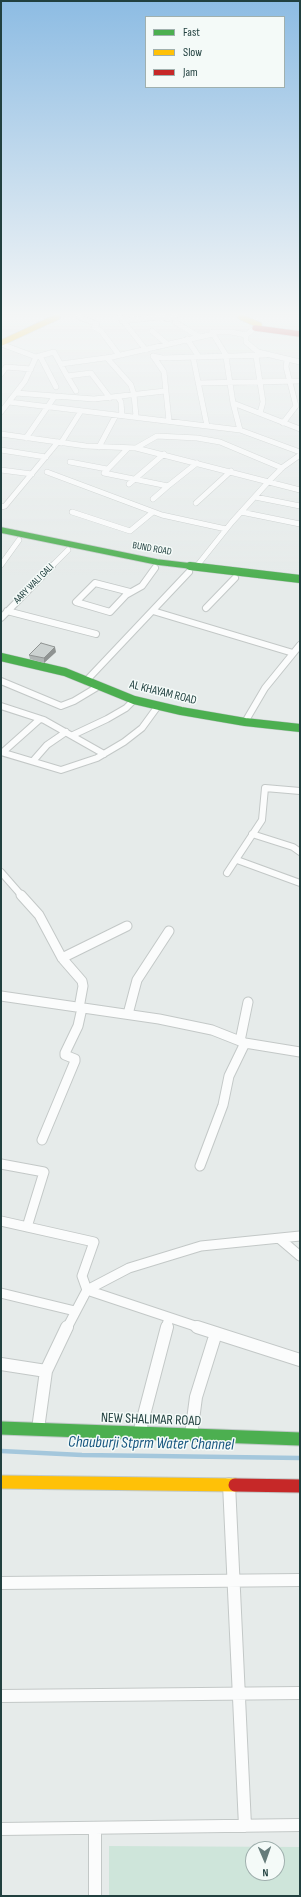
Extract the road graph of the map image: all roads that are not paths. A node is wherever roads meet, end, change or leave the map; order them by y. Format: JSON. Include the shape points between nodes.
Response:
{"nodes":[{"id":1,"x":36,"y":406,"type":"edge"},
{"id":2,"x":120,"y":406,"type":"edge"},
{"id":3,"x":135,"y":406,"type":"edge"},
{"id":4,"x":167,"y":406,"type":"edge"},
{"id":5,"x":203,"y":406,"type":"edge"},
{"id":6,"x":234,"y":406,"type":"edge"},
{"id":7,"x":239,"y":406,"type":"edge"},
{"id":8,"x":262,"y":406,"type":"edge"},
{"id":9,"x":296,"y":406,"type":"edge"},
{"id":10,"x":47,"y":407,"type":"junction"},
{"id":11,"x":81,"y":411,"type":"junction"},
{"id":12,"x":260,"y":414,"type":"junction"},
{"id":13,"x":119,"y":416,"type":"junction"},
{"id":14,"x":136,"y":416,"type":"junction"},
{"id":15,"x":169,"y":420,"type":"junction"},
{"id":16,"x":283,"y":423,"type":"junction"},
{"id":17,"x":207,"y":426,"type":"junction"},
{"id":18,"x":300,"y":429,"type":"edge"},
{"id":19,"x":240,"y":430,"type":"junction"},
{"id":20,"x":1,"y":434,"type":"edge"},
{"id":21,"x":26,"y":438,"type":"junction"},
{"id":22,"x":59,"y":443,"type":"junction"},
{"id":23,"x":99,"y":447,"type":"junction"},
{"id":24,"x":128,"y":448,"type":"junction"},
{"id":25,"x":136,"y":448,"type":"junction"},
{"id":26,"x":1,"y":450,"type":"edge"},
{"id":27,"x":164,"y":454,"type":"junction"},
{"id":28,"x":300,"y":454,"type":"edge"},
{"id":29,"x":46,"y":457,"type":"junction"},
{"id":30,"x":70,"y":462,"type":"dead end"},
{"id":31,"x":197,"y":463,"type":"junction"},
{"id":32,"x":282,"y":468,"type":"junction"},
{"id":33,"x":108,"y":469,"type":"junction"},
{"id":34,"x":1,"y":470,"type":"edge"},
{"id":35,"x":231,"y":471,"type":"junction"},
{"id":36,"x":47,"y":472,"type":"dead end"},
{"id":37,"x":32,"y":474,"type":"junction"},
{"id":38,"x":135,"y":479,"type":"junction"},
{"id":39,"x":269,"y":481,"type":"junction"},
{"id":40,"x":129,"y":484,"type":"dead end"},
{"id":41,"x":168,"y":486,"type":"junction"},
{"id":42,"x":300,"y":490,"type":"edge"},
{"id":43,"x":255,"y":497,"type":"junction"},
{"id":44,"x":153,"y":499,"type":"dead end"},
{"id":45,"x":196,"y":503,"type":"dead end"},
{"id":46,"x":300,"y":506,"type":"edge"},
{"id":47,"x":1,"y":507,"type":"edge"},
{"id":48,"x":72,"y":512,"type":"dead end"},
{"id":49,"x":153,"y":512,"type":"junction"},
{"id":50,"x":241,"y":512,"type":"junction"},
{"id":51,"x":300,"y":524,"type":"edge"},
{"id":52,"x":226,"y":529,"type":"junction"},
{"id":53,"x":1,"y":530,"type":"edge"},
{"id":54,"x":1,"y":536,"type":"edge"},
{"id":55,"x":19,"y":540,"type":"junction"},
{"id":56,"x":68,"y":550,"type":"junction"},
{"id":57,"x":1,"y":565,"type":"edge"},
{"id":58,"x":155,"y":568,"type":"junction"},
{"id":59,"x":192,"y":569,"type":"junction"},
{"id":60,"x":235,"y":578,"type":"junction"},
{"id":61,"x":300,"y":579,"type":"edge"},
{"id":62,"x":300,"y":585,"type":"edge"},
{"id":63,"x":130,"y":592,"type":"junction"},
{"id":64,"x":206,"y":608,"type":"dead end"},
{"id":65,"x":152,"y":611,"type":"junction"},
{"id":66,"x":3,"y":615,"type":"edge"},
{"id":67,"x":96,"y":634,"type":"dead end"},
{"id":68,"x":300,"y":645,"type":"edge"},
{"id":69,"x":293,"y":653,"type":"junction"},
{"id":70,"x":1,"y":657,"type":"edge"},
{"id":71,"x":86,"y":680,"type":"junction"},
{"id":72,"x":1,"y":681,"type":"edge"},
{"id":73,"x":99,"y":686,"type":"junction"},
{"id":74,"x":134,"y":700,"type":"junction"},
{"id":75,"x":1,"y":706,"type":"edge"},
{"id":76,"x":158,"y":706,"type":"junction"},
{"id":77,"x":40,"y":719,"type":"junction"},
{"id":78,"x":246,"y":722,"type":"junction"},
{"id":79,"x":300,"y":728,"type":"edge"},
{"id":80,"x":66,"y":732,"type":"junction"},
{"id":81,"x":73,"y":735,"type":"junction"},
{"id":82,"x":2,"y":752,"type":"edge"},
{"id":83,"x":104,"y":754,"type":"junction"},
{"id":84,"x":33,"y":761,"type":"junction"},
{"id":85,"x":300,"y":791,"type":"edge"},
{"id":86,"x":252,"y":834,"type":"junction"},
{"id":87,"x":300,"y":852,"type":"edge"},
{"id":88,"x":236,"y":860,"type":"junction"},
{"id":89,"x":1,"y":872,"type":"edge"},
{"id":90,"x":227,"y":873,"type":"dead end"},
{"id":91,"x":300,"y":883,"type":"edge"},
{"id":92,"x":127,"y":926,"type":"dead end"},
{"id":93,"x":169,"y":930,"type":"dead end"},
{"id":94,"x":62,"y":958,"type":"junction"},
{"id":95,"x":1,"y":996,"type":"edge"},
{"id":96,"x":248,"y":1002,"type":"dead end"},
{"id":97,"x":80,"y":1008,"type":"junction"},
{"id":98,"x":128,"y":1014,"type":"junction"},
{"id":99,"x":243,"y":1042,"type":"junction"},
{"id":100,"x":300,"y":1052,"type":"edge"},
{"id":101,"x":42,"y":1140,"type":"dead end"},
{"id":102,"x":1,"y":1164,"type":"edge"},
{"id":103,"x":200,"y":1166,"type":"dead end"},
{"id":104,"x":1,"y":1221,"type":"edge"},
{"id":105,"x":27,"y":1226,"type":"junction"},
{"id":106,"x":300,"y":1236,"type":"edge"},
{"id":107,"x":280,"y":1239,"type":"junction"},
{"id":108,"x":300,"y":1256,"type":"edge"},
{"id":109,"x":88,"y":1290,"type":"junction"},
{"id":110,"x":1,"y":1293,"type":"edge"},
{"id":111,"x":75,"y":1311,"type":"junction"},
{"id":112,"x":169,"y":1318,"type":"junction"},
{"id":113,"x":216,"y":1333,"type":"junction"},
{"id":114,"x":300,"y":1360,"type":"edge"},
{"id":115,"x":1,"y":1364,"type":"edge"},
{"id":116,"x":46,"y":1371,"type":"junction"},
{"id":117,"x":1,"y":1428,"type":"edge"},
{"id":118,"x":38,"y":1429,"type":"junction"},
{"id":119,"x":139,"y":1434,"type":"junction"},
{"id":120,"x":191,"y":1435,"type":"junction"},
{"id":121,"x":300,"y":1439,"type":"edge"},
{"id":122,"x":1,"y":1482,"type":"edge"},
{"id":123,"x":229,"y":1484,"type":"junction"},
{"id":124,"x":300,"y":1486,"type":"edge"},
{"id":125,"x":234,"y":1580,"type":"junction"},
{"id":126,"x":300,"y":1580,"type":"edge"},
{"id":127,"x":1,"y":1583,"type":"edge"},
{"id":128,"x":238,"y":1693,"type":"junction"},
{"id":129,"x":300,"y":1693,"type":"edge"},
{"id":130,"x":1,"y":1696,"type":"edge"},
{"id":131,"x":300,"y":1825,"type":"edge"},
{"id":132,"x":245,"y":1826,"type":"junction"},
{"id":133,"x":94,"y":1828,"type":"junction"},
{"id":134,"x":1,"y":1829,"type":"edge"},
{"id":135,"x":95,"y":1896,"type":"edge"}],
"edges":[{"from":1,"to":10,"type":"street"},
{"from":2,"to":13,"type":"street"},
{"from":3,"to":14,"type":"street"},
{"from":4,"to":15,"type":"street"},
{"from":5,"to":17,"type":"street"},
{"from":6,"to":19,"type":"street"},
{"from":7,"to":12,"type":"street"},
{"from":8,"to":12,"type":"street"},
{"from":9,"to":16,"type":"street"},
{"from":10,"to":11,"type":"street"},
{"from":10,"to":21,"type":"street"},
{"from":11,"to":13,"type":"street"},
{"from":11,"to":22,"type":"street"},
{"from":12,"to":16,"type":"street"},
{"from":13,"to":14,"type":"street"},
{"from":13,"to":23,"type":"street"},
{"from":14,"to":15,"type":"street"},
{"from":15,"to":17,"type":"street"},
{"from":16,"to":18,"type":"street"},
{"from":17,"to":19,"type":"street"},
{"from":19,"to":28,"type":"street"},
{"from":20,"to":21,"type":"street"},
{"from":21,"to":22,"type":"street"},
{"from":22,"to":23,"type":"street"},
{"from":22,"to":29,"type":"street"},
{"from":23,"to":24,"type":"street"},
{"from":24,"to":25,"type":"street"},
{"from":24,"to":33,"type":"street"},
{"from":25,"to":27,"type":"street"},
{"from":25,"to":32,"type":"street","via":[[157,436],[197,438],[220,442]]},
{"from":26,"to":29,"type":"street"},
{"from":27,"to":31,"type":"street"},
{"from":27,"to":38,"type":"street"},
{"from":28,"to":32,"type":"street"},
{"from":29,"to":37,"type":"street"},
{"from":30,"to":33,"type":"street"},
{"from":31,"to":35,"type":"street"},
{"from":31,"to":41,"type":"street"},
{"from":32,"to":39,"type":"street"},
{"from":33,"to":38,"type":"street","via":[[104,473]]},
{"from":34,"to":37,"type":"street"},
{"from":35,"to":39,"type":"street"},
{"from":35,"to":45,"type":"street"},
{"from":36,"to":49,"type":"street"},
{"from":37,"to":47,"type":"street","via":[[5,506]]},
{"from":38,"to":40,"type":"street"},
{"from":38,"to":41,"type":"street"},
{"from":39,"to":42,"type":"street"},
{"from":39,"to":43,"type":"street"},
{"from":41,"to":44,"type":"street"},
{"from":43,"to":46,"type":"street"},
{"from":43,"to":50,"type":"street"},
{"from":48,"to":49,"type":"street","via":[[130,531]]},
{"from":49,"to":52,"type":"street"},
{"from":50,"to":51,"type":"street"},
{"from":50,"to":52,"type":"street"},
{"from":52,"to":59,"type":"street"},
{"from":53,"to":59,"type":"street","name":"BUND ROAD"},
{"from":54,"to":55,"type":"street","name":"BUND ROAD"},
{"from":55,"to":56,"type":"street","name":"BUND ROAD"},
{"from":55,"to":57,"type":"street"},
{"from":56,"to":58,"type":"street","name":"BUND ROAD"},
{"from":56,"to":66,"type":"street","name":"AARY WALI GALI"},
{"from":58,"to":59,"type":"street","name":"BUND ROAD"},
{"from":58,"to":63,"type":"street","via":[[142,586]]},
{"from":59,"to":60,"type":"street","name":"BUND ROAD"},
{"from":59,"to":61,"type":"street","name":"BUND ROAD"},
{"from":59,"to":65,"type":"street"},
{"from":60,"to":62,"type":"street","name":"BUND ROAD"},
{"from":60,"to":64,"type":"street"},
{"from":63,"to":63,"type":"street","via":[[95,583],[76,602],[110,612]]},
{"from":65,"to":69,"type":"street"},
{"from":65,"to":71,"type":"street"},
{"from":66,"to":67,"type":"street"},
{"from":68,"to":69,"type":"street"},
{"from":69,"to":78,"type":"street","via":[[265,688]]},
{"from":70,"to":71,"type":"street","name":"AL KHAYAM ROAD","via":[[65,672]]},
{"from":71,"to":73,"type":"street","name":"AL KHAYAM ROAD"},
{"from":72,"to":73,"type":"street","via":[[61,706]]},
{"from":73,"to":74,"type":"street","name":"AL KHAYAM ROAD"},
{"from":74,"to":76,"type":"street","name":"AL KHAYAM ROAD"},
{"from":74,"to":81,"type":"street","via":[[107,719]]},
{"from":75,"to":77,"type":"street"},
{"from":76,"to":78,"type":"street","name":"AL KHAYAM ROAD"},
{"from":76,"to":83,"type":"street","via":[[142,728]]},
{"from":77,"to":80,"type":"street"},
{"from":77,"to":82,"type":"street"},
{"from":78,"to":79,"type":"street","name":"AL KHAYAM ROAD"},
{"from":80,"to":81,"type":"street"},
{"from":80,"to":84,"type":"street","via":[[47,746]]},
{"from":81,"to":83,"type":"street"},
{"from":82,"to":84,"type":"street"},
{"from":83,"to":84,"type":"street","via":[[61,770]]},
{"from":85,"to":86,"type":"street","via":[[265,788],[262,820]]},
{"from":86,"to":87,"type":"street","via":[[293,847]]},
{"from":86,"to":88,"type":"street"},
{"from":88,"to":90,"type":"street"},
{"from":88,"to":91,"type":"street"},
{"from":89,"to":94,"type":"street","via":[[39,915]]},
{"from":92,"to":94,"type":"street"},
{"from":93,"to":98,"type":"street","via":[[137,980]]},
{"from":94,"to":97,"type":"street","via":[[82,981]]},
{"from":95,"to":97,"type":"street"},
{"from":96,"to":99,"type":"street"},
{"from":97,"to":98,"type":"street"},
{"from":97,"to":101,"type":"street","via":[[78,1026],[65,1052],[75,1061]]},
{"from":98,"to":99,"type":"street","via":[[212,1030]]},
{"from":99,"to":100,"type":"street"},
{"from":99,"to":103,"type":"street","via":[[229,1076],[223,1105]]},
{"from":102,"to":105,"type":"street","via":[[44,1172]]},
{"from":104,"to":105,"type":"street"},
{"from":105,"to":109,"type":"street","via":[[94,1242],[82,1276]]},
{"from":106,"to":107,"type":"street"},
{"from":107,"to":108,"type":"street"},
{"from":107,"to":109,"type":"street","via":[[254,1239],[201,1246],[129,1268]]},
{"from":109,"to":111,"type":"street"},
{"from":109,"to":112,"type":"street"},
{"from":110,"to":111,"type":"street"},
{"from":111,"to":116,"type":"street"},
{"from":112,"to":113,"type":"street"},
{"from":112,"to":119,"type":"street"},
{"from":113,"to":114,"type":"street"},
{"from":113,"to":120,"type":"street","via":[[196,1397]]},
{"from":115,"to":116,"type":"street"},
{"from":116,"to":118,"type":"street"},
{"from":117,"to":118,"type":"street","name":"NEW SHALIMAR ROAD"},
{"from":118,"to":119,"type":"street","name":"NEW SHALIMAR ROAD"},
{"from":119,"to":120,"type":"street","name":"NEW SHALIMAR ROAD"},
{"from":120,"to":121,"type":"street","name":"NEW SHALIMAR ROAD"},
{"from":122,"to":123,"type":"street"},
{"from":123,"to":124,"type":"street"},
{"from":123,"to":125,"type":"street"},
{"from":125,"to":126,"type":"street"},
{"from":125,"to":127,"type":"street"},
{"from":125,"to":128,"type":"street"},
{"from":128,"to":129,"type":"street"},
{"from":128,"to":130,"type":"street"},
{"from":128,"to":132,"type":"street"},
{"from":131,"to":132,"type":"street"},
{"from":132,"to":133,"type":"street"},
{"from":133,"to":134,"type":"street"},
{"from":133,"to":135,"type":"street"}]}
